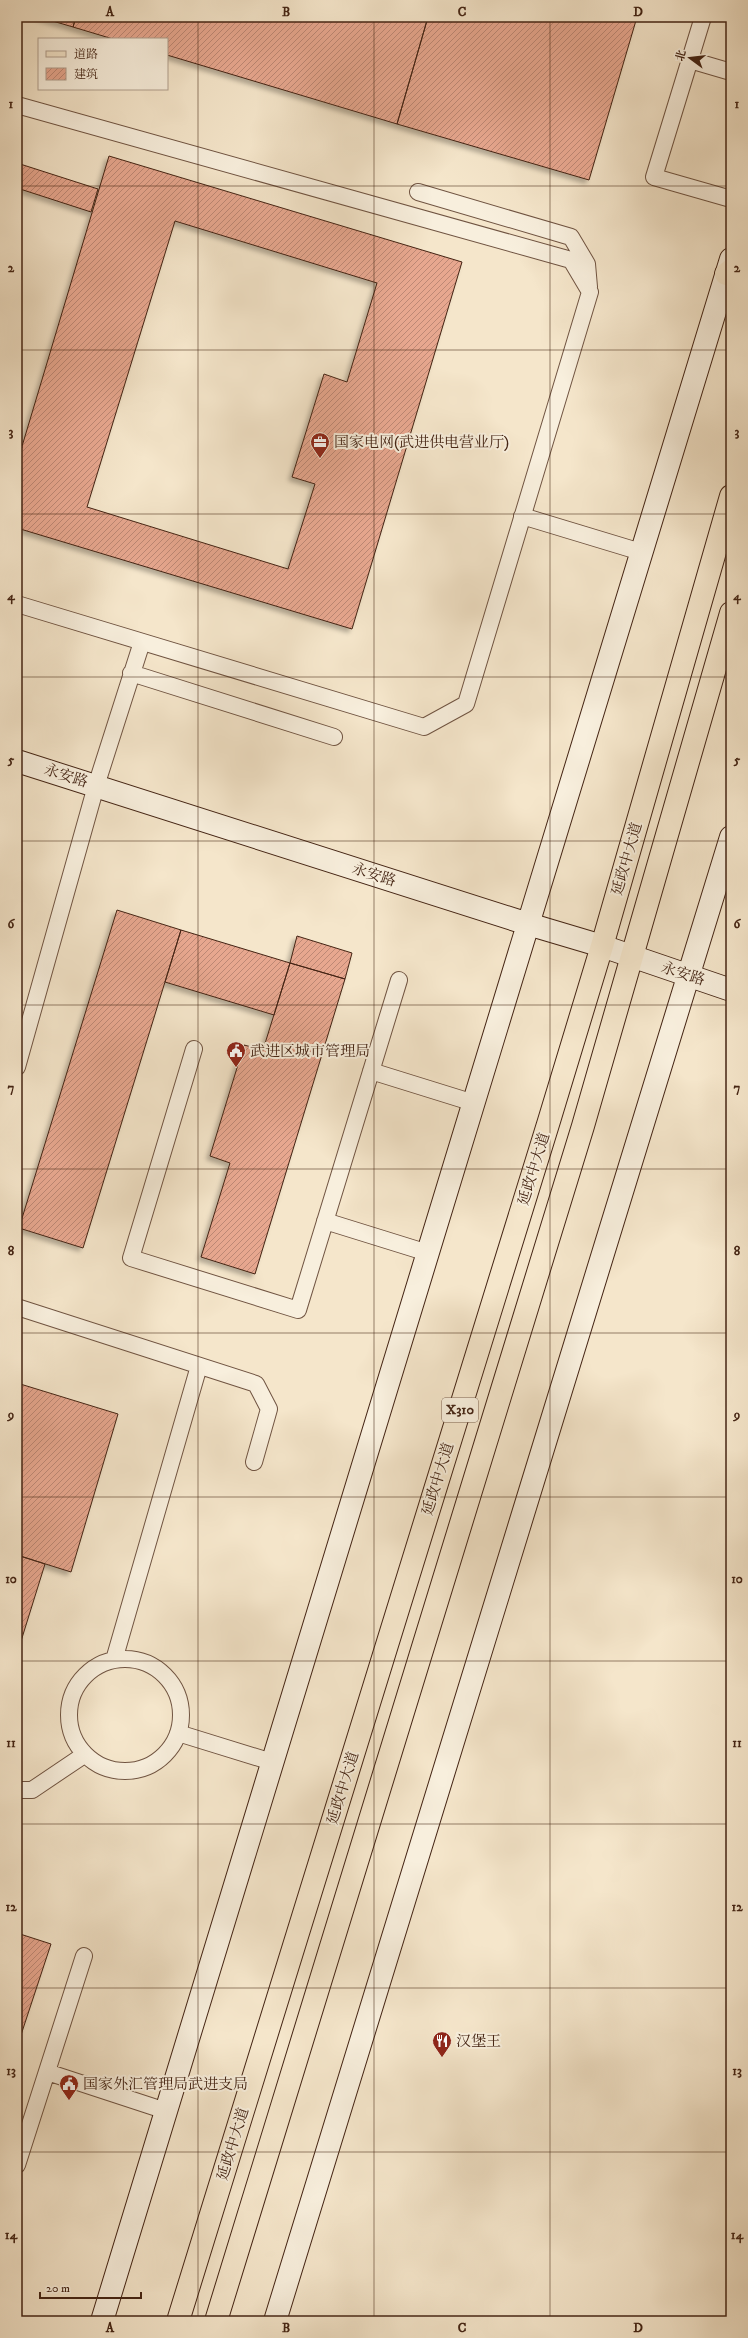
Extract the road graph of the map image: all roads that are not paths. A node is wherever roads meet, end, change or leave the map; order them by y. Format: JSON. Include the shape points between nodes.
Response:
{"nodes":[{"id":1,"x":703,"y":17,"type":"edge"},
{"id":2,"x":690,"y":60,"type":"junction"},
{"id":3,"x":731,"y":72,"type":"edge"},
{"id":4,"x":17,"y":105,"type":"edge"},
{"id":5,"x":418,"y":192,"type":"dead end"},
{"id":6,"x":731,"y":199,"type":"edge"},
{"id":7,"x":729,"y":268,"type":"edge"},
{"id":8,"x":590,"y":292,"type":"junction"},
{"id":9,"x":731,"y":496,"type":"edge"},
{"id":10,"x":522,"y":516,"type":"junction"},
{"id":11,"x":641,"y":552,"type":"junction"},
{"id":12,"x":17,"y":604,"type":"edge"},
{"id":13,"x":731,"y":614,"type":"edge"},
{"id":14,"x":142,"y":642,"type":"junction"},
{"id":15,"x":131,"y":674,"type":"junction"},
{"id":16,"x":334,"y":737,"type":"dead end"},
{"id":17,"x":17,"y":761,"type":"edge"},
{"id":18,"x":96,"y":786,"type":"junction"},
{"id":19,"x":731,"y":837,"type":"edge"},
{"id":20,"x":528,"y":924,"type":"junction"},
{"id":21,"x":602,"y":946,"type":"junction"},
{"id":22,"x":632,"y":957,"type":"junction"},
{"id":23,"x":689,"y":976,"type":"junction"},
{"id":24,"x":399,"y":980,"type":"dead end"},
{"id":25,"x":731,"y":990,"type":"edge"},
{"id":26,"x":194,"y":1049,"type":"dead end"},
{"id":27,"x":17,"y":1067,"type":"edge"},
{"id":28,"x":371,"y":1071,"type":"junction"},
{"id":29,"x":474,"y":1103,"type":"junction"},
{"id":30,"x":326,"y":1221,"type":"junction"},
{"id":31,"x":428,"y":1253,"type":"junction"},
{"id":32,"x":17,"y":1307,"type":"edge"},
{"id":33,"x":200,"y":1366,"type":"junction"},
{"id":34,"x":254,"y":1462,"type":"dead end"},
{"id":35,"x":114,"y":1660,"type":"junction"},
{"id":36,"x":178,"y":1733,"type":"junction"},
{"id":37,"x":84,"y":1755,"type":"junction"},
{"id":38,"x":272,"y":1762,"type":"junction"},
{"id":39,"x":17,"y":1790,"type":"edge"},
{"id":40,"x":84,"y":1956,"type":"dead end"},
{"id":41,"x":46,"y":2072,"type":"junction"},
{"id":42,"x":166,"y":2111,"type":"junction"},
{"id":43,"x":17,"y":2165,"type":"edge"},
{"id":44,"x":102,"y":2321,"type":"edge"},
{"id":45,"x":178,"y":2321,"type":"edge"},
{"id":46,"x":216,"y":2321,"type":"edge"},
{"id":47,"x":275,"y":2321,"type":"edge"}],
"edges":[{"from":1,"to":2,"type":"lane"},
{"from":2,"to":3,"type":"lane"},
{"from":2,"to":6,"type":"lane","via":[[654,177]]},
{"from":4,"to":8,"type":"lane","via":[[571,260]]},
{"from":5,"to":8,"type":"lane","via":[[571,237],[587,264]]},
{"from":7,"to":11,"type":"street"},
{"from":8,"to":10,"type":"lane"},
{"from":9,"to":21,"type":"main road","name":"延政中大道","number":"X310"},
{"from":10,"to":11,"type":"lane"},
{"from":10,"to":14,"type":"lane","via":[[466,704],[424,727]]},
{"from":11,"to":20,"type":"street"},
{"from":12,"to":14,"type":"lane"},
{"from":13,"to":22,"type":"main road","number":"X310"},
{"from":14,"to":15,"type":"lane"},
{"from":15,"to":16,"type":"lane"},
{"from":15,"to":18,"type":"lane"},
{"from":17,"to":18,"type":"street","name":"永安路"},
{"from":18,"to":20,"type":"street","name":"永安路"},
{"from":18,"to":27,"type":"lane"},
{"from":19,"to":23,"type":"street"},
{"from":20,"to":21,"type":"street","name":"永安路"},
{"from":20,"to":29,"type":"street"},
{"from":21,"to":22,"type":"street","name":"永安路"},
{"from":21,"to":45,"type":"main road","name":"延政中大道","number":"X310"},
{"from":22,"to":23,"type":"street","name":"永安路"},
{"from":22,"to":46,"type":"main road","number":"X310","via":[[578,1141]]},
{"from":23,"to":25,"type":"street","name":"永安路"},
{"from":23,"to":47,"type":"street"},
{"from":24,"to":28,"type":"lane"},
{"from":26,"to":30,"type":"lane","via":[[131,1258],[298,1310]]},
{"from":28,"to":29,"type":"lane"},
{"from":28,"to":30,"type":"lane"},
{"from":29,"to":31,"type":"street"},
{"from":30,"to":31,"type":"lane"},
{"from":31,"to":38,"type":"street"},
{"from":32,"to":33,"type":"lane"},
{"from":33,"to":34,"type":"lane","via":[[256,1384],[269,1409]]},
{"from":33,"to":35,"type":"lane"},
{"from":35,"to":36,"type":"lane","via":[[141,1660],[158,1668],[170,1681],[179,1697],[181,1715]]},
{"from":35,"to":37,"type":"lane","via":[[105,1661],[90,1670],[77,1684],[70,1701],[68,1720],[73,1738]]},
{"from":36,"to":37,"type":"lane","via":[[169,1750],[155,1763],[137,1770],[118,1772],[99,1766]]},
{"from":36,"to":38,"type":"lane"},
{"from":37,"to":39,"type":"lane","via":[[32,1790]]},
{"from":38,"to":42,"type":"street"},
{"from":40,"to":41,"type":"lane"},
{"from":41,"to":42,"type":"lane"},
{"from":41,"to":43,"type":"lane"},
{"from":42,"to":44,"type":"street"}]}
